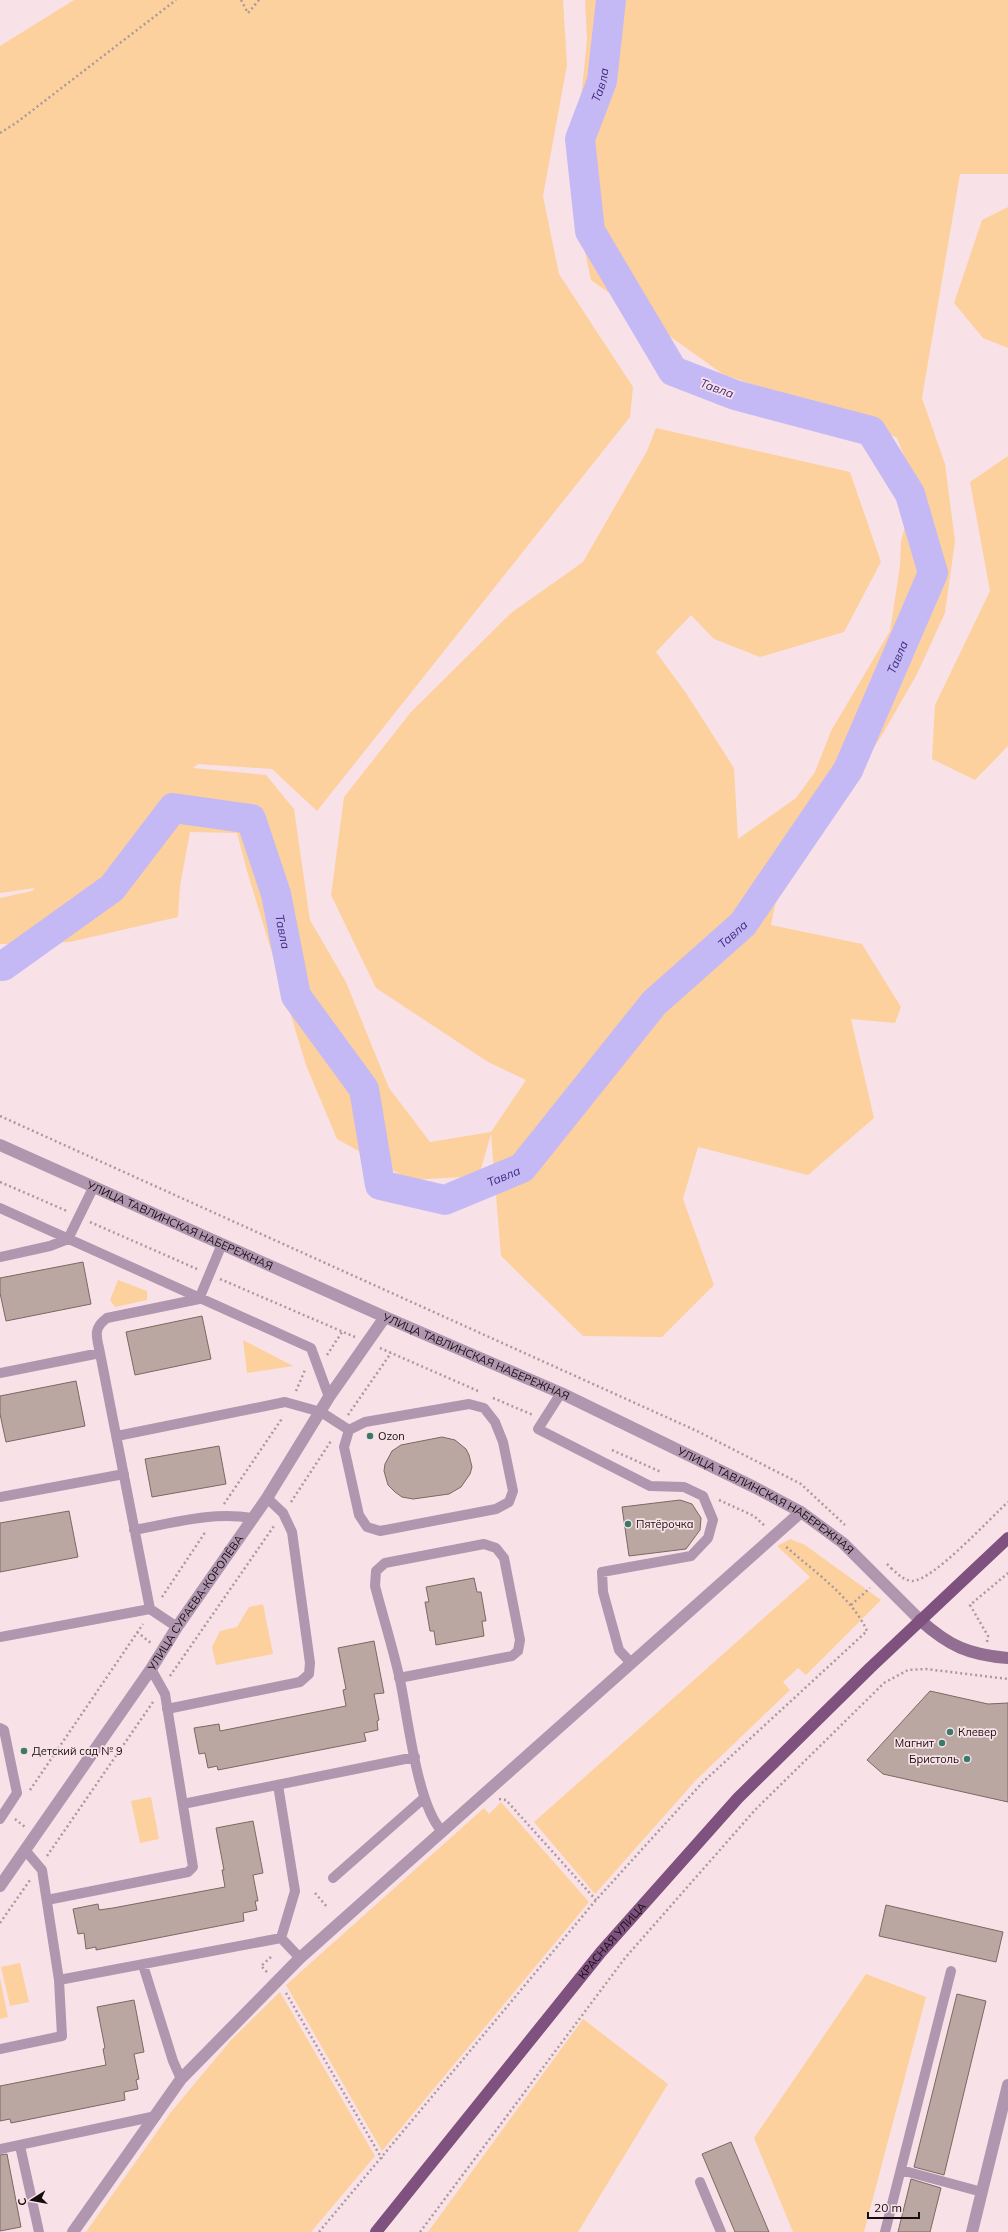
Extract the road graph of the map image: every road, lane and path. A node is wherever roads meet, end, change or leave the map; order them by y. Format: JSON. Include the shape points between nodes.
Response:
{"nodes":[{"id":1,"x":176,"y":0,"type":"edge"},
{"id":2,"x":241,"y":0,"type":"edge"},
{"id":3,"x":259,"y":0,"type":"edge"},
{"id":4,"x":0,"y":133,"type":"edge"},
{"id":5,"x":0,"y":1116,"type":"edge"},
{"id":6,"x":0,"y":1145,"type":"edge"},
{"id":7,"x":0,"y":1182,"type":"edge"},
{"id":8,"x":94,"y":1186,"type":"junction"},
{"id":9,"x":0,"y":1208,"type":"edge"},
{"id":10,"x":79,"y":1217,"type":"junction"},
{"id":11,"x":68,"y":1239,"type":"junction"},
{"id":12,"x":222,"y":1244,"type":"junction"},
{"id":13,"x":0,"y":1257,"type":"edge"},
{"id":14,"x":209,"y":1274,"type":"junction"},
{"id":15,"x":199,"y":1299,"type":"junction"},
{"id":16,"x":385,"y":1317,"type":"junction"},
{"id":17,"x":342,"y":1332,"type":"junction"},
{"id":18,"x":367,"y":1343,"type":"junction"},
{"id":19,"x":100,"y":1353,"type":"junction"},
{"id":20,"x":391,"y":1353,"type":"junction"},
{"id":21,"x":317,"y":1363,"type":"junction"},
{"id":22,"x":0,"y":1373,"type":"edge"},
{"id":23,"x":561,"y":1393,"type":"junction"},
{"id":24,"x":329,"y":1397,"type":"junction"},
{"id":25,"x":291,"y":1404,"type":"junction"},
{"id":26,"x":321,"y":1412,"type":"junction"},
{"id":27,"x":544,"y":1420,"type":"junction"},
{"id":28,"x":345,"y":1427,"type":"junction"},
{"id":29,"x":117,"y":1436,"type":"junction"},
{"id":30,"x":607,"y":1448,"type":"dead end"},
{"id":31,"x":663,"y":1473,"type":"dead end"},
{"id":32,"x":124,"y":1474,"type":"junction"},
{"id":33,"x":0,"y":1496,"type":"edge"},
{"id":34,"x":712,"y":1496,"type":"dead end"},
{"id":35,"x":267,"y":1498,"type":"junction"},
{"id":36,"x":1008,"y":1502,"type":"edge"},
{"id":37,"x":801,"y":1512,"type":"junction"},
{"id":38,"x":283,"y":1513,"type":"junction"},
{"id":39,"x":216,"y":1515,"type":"junction"},
{"id":40,"x":252,"y":1518,"type":"junction"},
{"id":41,"x":846,"y":1526,"type":"dead end"},
{"id":42,"x":134,"y":1530,"type":"junction"},
{"id":43,"x":775,"y":1536,"type":"junction"},
{"id":44,"x":1008,"y":1538,"type":"edge"},
{"id":45,"x":886,"y":1563,"type":"dead end"},
{"id":46,"x":891,"y":1568,"type":"junction"},
{"id":47,"x":1008,"y":1573,"type":"edge"},
{"id":48,"x":879,"y":1580,"type":"junction"},
{"id":49,"x":851,"y":1605,"type":"junction"},
{"id":50,"x":151,"y":1610,"type":"junction"},
{"id":51,"x":920,"y":1620,"type":"junction"},
{"id":52,"x":177,"y":1627,"type":"junction"},
{"id":53,"x":0,"y":1637,"type":"edge"},
{"id":54,"x":985,"y":1656,"type":"junction"},
{"id":55,"x":1008,"y":1658,"type":"edge"},
{"id":56,"x":631,"y":1663,"type":"junction"},
{"id":57,"x":151,"y":1669,"type":"junction"},
{"id":58,"x":982,"y":1676,"type":"junction"},
{"id":59,"x":399,"y":1678,"type":"junction"},
{"id":60,"x":1008,"y":1679,"type":"edge"},
{"id":61,"x":162,"y":1689,"type":"junction"},
{"id":62,"x":167,"y":1709,"type":"junction"},
{"id":63,"x":0,"y":1728,"type":"edge"},
{"id":64,"x":415,"y":1757,"type":"junction"},
{"id":65,"x":278,"y":1785,"type":"junction"},
{"id":66,"x":25,"y":1797,"type":"dead end"},
{"id":67,"x":424,"y":1798,"type":"junction"},
{"id":68,"x":496,"y":1800,"type":"dead end"},
{"id":69,"x":183,"y":1804,"type":"junction"},
{"id":70,"x":0,"y":1819,"type":"edge"},
{"id":71,"x":441,"y":1830,"type":"junction"},
{"id":72,"x":25,"y":1850,"type":"junction"},
{"id":73,"x":39,"y":1867,"type":"junction"},
{"id":74,"x":333,"y":1878,"type":"dead end"},
{"id":75,"x":0,"y":1886,"type":"edge"},
{"id":76,"x":315,"y":1893,"type":"dead end"},
{"id":77,"x":47,"y":1900,"type":"junction"},
{"id":78,"x":596,"y":1900,"type":"junction"},
{"id":79,"x":328,"y":1908,"type":"dead end"},
{"id":80,"x":0,"y":1923,"type":"edge"},
{"id":81,"x":281,"y":1938,"type":"junction"},
{"id":82,"x":271,"y":1957,"type":"dead end"},
{"id":83,"x":300,"y":1958,"type":"junction"},
{"id":84,"x":143,"y":1965,"type":"junction"},
{"id":85,"x":951,"y":1971,"type":"dead end"},
{"id":86,"x":269,"y":1974,"type":"dead end"},
{"id":87,"x":59,"y":1980,"type":"junction"},
{"id":88,"x":284,"y":1990,"type":"dead end"},
{"id":89,"x":0,"y":2049,"type":"edge"},
{"id":90,"x":181,"y":2079,"type":"junction"},
{"id":91,"x":1008,"y":2085,"type":"edge"},
{"id":92,"x":156,"y":2116,"type":"junction"},
{"id":93,"x":20,"y":2146,"type":"junction"},
{"id":94,"x":0,"y":2149,"type":"edge"},
{"id":95,"x":382,"y":2159,"type":"junction"},
{"id":96,"x":901,"y":2170,"type":"junction"},
{"id":97,"x":700,"y":2182,"type":"dead end"},
{"id":98,"x":982,"y":2192,"type":"junction"},
{"id":99,"x":39,"y":2232,"type":"edge"},
{"id":100,"x":73,"y":2232,"type":"edge"},
{"id":101,"x":319,"y":2232,"type":"edge"},
{"id":102,"x":376,"y":2232,"type":"edge"},
{"id":103,"x":420,"y":2232,"type":"edge"},
{"id":104,"x":721,"y":2232,"type":"edge"},
{"id":105,"x":885,"y":2232,"type":"edge"},
{"id":106,"x":972,"y":2232,"type":"edge"}],
"edges":[{"from":1,"to":4,"type":"path"},
{"from":2,"to":3,"type":"path","via":[[248,13]]},
{"from":5,"to":41,"type":"path","via":[[697,1431],[802,1484]]},
{"from":6,"to":8,"type":"street","name":"УЛИЦА ТАВЛИНСКАЯ НАБЕРЕЖНАЯ"},
{"from":7,"to":10,"type":"path"},
{"from":8,"to":10,"type":"lane"},
{"from":8,"to":12,"type":"street","name":"УЛИЦА ТАВЛИНСКАЯ НАБЕРЕЖНАЯ"},
{"from":9,"to":11,"type":"lane"},
{"from":10,"to":11,"type":"lane"},
{"from":10,"to":14,"type":"path"},
{"from":11,"to":13,"type":"lane","via":[[50,1246]]},
{"from":11,"to":15,"type":"lane"},
{"from":12,"to":14,"type":"lane"},
{"from":12,"to":16,"type":"street","name":"УЛИЦА ТАВЛИНСКАЯ НАБЕРЕЖНАЯ"},
{"from":14,"to":15,"type":"lane"},
{"from":14,"to":17,"type":"path"},
{"from":15,"to":19,"type":"lane","via":[[107,1318],[98,1324],[96,1333]]},
{"from":15,"to":21,"type":"lane","via":[[311,1348]]},
{"from":16,"to":18,"type":"street","name":"УЛИЦА СУРАЕВА-КОРОЛЁВА"},
{"from":16,"to":23,"type":"street","name":"УЛИЦА ТАВЛИНСКАЯ НАБЕРЕЖНАЯ"},
{"from":17,"to":18,"type":"path"},
{"from":17,"to":21,"type":"path","via":[[323,1361]]},
{"from":18,"to":20,"type":"path"},
{"from":18,"to":24,"type":"street","name":"УЛИЦА СУРАЕВА-КОРОЛЁВА"},
{"from":19,"to":22,"type":"lane"},
{"from":19,"to":29,"type":"lane"},
{"from":20,"to":27,"type":"path"},
{"from":20,"to":28,"type":"path"},
{"from":21,"to":24,"type":"lane"},
{"from":21,"to":25,"type":"path","via":[[307,1365]]},
{"from":23,"to":27,"type":"lane"},
{"from":23,"to":37,"type":"street","name":"УЛИЦА ТАВЛИНСКАЯ НАБЕРЕЖНАЯ"},
{"from":24,"to":26,"type":"street","name":"УЛИЦА СУРАЕВА-КОРОЛЁВА"},
{"from":25,"to":26,"type":"lane"},
{"from":25,"to":29,"type":"lane","via":[[285,1402]]},
{"from":25,"to":39,"type":"path"},
{"from":26,"to":28,"type":"lane"},
{"from":26,"to":35,"type":"street","name":"УЛИЦА СУРАЕВА-КОРОЛЁВА"},
{"from":27,"to":56,"type":"lane","via":[[538,1429],[650,1486],[684,1487],[703,1496],[713,1520],[708,1538],[691,1556],[602,1572],[602,1592],[619,1650]]},
{"from":28,"to":28,"type":"lane","via":[[344,1447],[359,1515],[367,1527],[380,1531],[496,1509],[509,1502],[513,1491],[502,1442],[495,1422],[484,1408],[469,1404]]},
{"from":28,"to":38,"type":"path"},
{"from":29,"to":32,"type":"lane"},
{"from":30,"to":31,"type":"path"},
{"from":32,"to":33,"type":"lane"},
{"from":32,"to":42,"type":"lane"},
{"from":34,"to":43,"type":"path","via":[[754,1516]]},
{"from":35,"to":38,"type":"lane"},
{"from":35,"to":40,"type":"street","name":"УЛИЦА СУРАЕВА-КОРОЛЁВА"},
{"from":36,"to":46,"type":"path","via":[[937,1569],[923,1578],[912,1581],[903,1579]]},
{"from":37,"to":43,"type":"street"},
{"from":37,"to":48,"type":"street","name":"УЛИЦА ТАВЛИНСКАЯ НАБЕРЕЖНАЯ","via":[[843,1543]]},
{"from":38,"to":61,"type":"path"},
{"from":38,"to":62,"type":"lane","via":[[292,1532],[310,1662],[309,1674],[300,1682]]},
{"from":39,"to":40,"type":"lane"},
{"from":39,"to":42,"type":"lane"},
{"from":39,"to":50,"type":"path"},
{"from":40,"to":52,"type":"street","name":"УЛИЦА СУРАЕВА-КОРОЛЁВА"},
{"from":42,"to":50,"type":"lane"},
{"from":43,"to":49,"type":"path"},
{"from":43,"to":56,"type":"street"},
{"from":44,"to":51,"type":"main road","name":"КРАСНАЯ УЛИЦА"},
{"from":45,"to":46,"type":"path"},
{"from":46,"to":48,"type":"path"},
{"from":47,"to":54,"type":"path","via":[[970,1605],[988,1636]]},
{"from":48,"to":49,"type":"path"},
{"from":48,"to":51,"type":"street","name":"УЛИЦА ТАВЛИНСКАЯ НАБЕРЕЖНАЯ"},
{"from":49,"to":78,"type":"path","via":[[861,1617],[867,1631],[703,1782]]},
{"from":50,"to":52,"type":"lane"},
{"from":50,"to":53,"type":"lane"},
{"from":50,"to":66,"type":"path"},
{"from":51,"to":54,"type":"street","via":[[939,1637],[962,1650]]},
{"from":51,"to":102,"type":"main road","name":"КРАСНАЯ УЛИЦА","via":[[738,1798],[601,1952]]},
{"from":52,"to":57,"type":"street","name":"УЛИЦА СУРАЕВА-КОРОЛЁВА"},
{"from":54,"to":55,"type":"street"},
{"from":54,"to":58,"type":"path"},
{"from":56,"to":71,"type":"street"},
{"from":57,"to":61,"type":"lane"},
{"from":57,"to":72,"type":"street","name":"УЛИЦА СУРАЕВА-КОРОЛЁВА"},
{"from":58,"to":60,"type":"path"},
{"from":58,"to":103,"type":"path","via":[[926,1669],[908,1670],[884,1683],[755,1810],[625,1958]]},
{"from":59,"to":59,"type":"lane","via":[[375,1586],[376,1571],[385,1563],[484,1544],[496,1548],[504,1558],[520,1640],[518,1651],[512,1656]]},
{"from":59,"to":64,"type":"lane"},
{"from":61,"to":62,"type":"lane"},
{"from":61,"to":73,"type":"path"},
{"from":62,"to":69,"type":"lane"},
{"from":63,"to":70,"type":"lane","via":[[4,1730],[18,1794]]},
{"from":64,"to":65,"type":"lane"},
{"from":64,"to":67,"type":"lane"},
{"from":65,"to":69,"type":"lane"},
{"from":65,"to":81,"type":"lane","via":[[295,1891]]},
{"from":67,"to":71,"type":"lane","via":[[435,1823]]},
{"from":67,"to":74,"type":"lane"},
{"from":68,"to":78,"type":"path","via":[[506,1800]]},
{"from":69,"to":77,"type":"lane","via":[[193,1867],[188,1872]]},
{"from":71,"to":83,"type":"street"},
{"from":72,"to":73,"type":"lane"},
{"from":72,"to":75,"type":"street","name":"УЛИЦА СУРАЕВА-КОРОЛЁВА"},
{"from":73,"to":77,"type":"lane"},
{"from":73,"to":80,"type":"path"},
{"from":76,"to":79,"type":"path"},
{"from":77,"to":87,"type":"lane"},
{"from":78,"to":95,"type":"path"},
{"from":81,"to":83,"type":"lane"},
{"from":81,"to":84,"type":"lane"},
{"from":82,"to":86,"type":"path","via":[[261,1966]]},
{"from":83,"to":90,"type":"street"},
{"from":84,"to":87,"type":"lane"},
{"from":84,"to":90,"type":"lane"},
{"from":85,"to":96,"type":"lane"},
{"from":87,"to":89,"type":"lane","via":[[62,2036]]},
{"from":88,"to":95,"type":"path"},
{"from":90,"to":92,"type":"street"},
{"from":91,"to":98,"type":"street"},
{"from":92,"to":93,"type":"lane"},
{"from":92,"to":100,"type":"street"},
{"from":93,"to":94,"type":"lane"},
{"from":93,"to":99,"type":"lane"},
{"from":95,"to":101,"type":"path"},
{"from":96,"to":98,"type":"lane"},
{"from":96,"to":105,"type":"lane"},
{"from":97,"to":104,"type":"lane"},
{"from":98,"to":106,"type":"street"}]}
